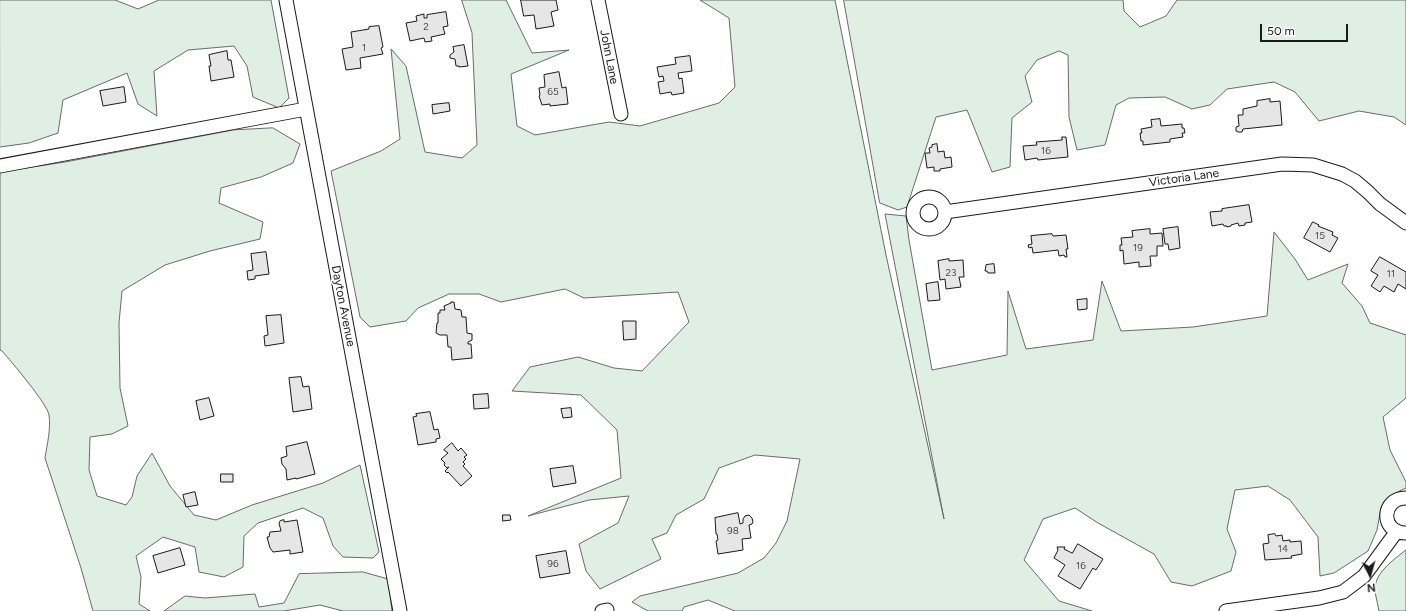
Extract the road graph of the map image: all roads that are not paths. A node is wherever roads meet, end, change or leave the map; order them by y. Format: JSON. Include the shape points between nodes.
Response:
{"nodes":[{"id":1,"x":286,"y":0,"type":"edge"},
{"id":2,"x":598,"y":0,"type":"edge"},
{"id":3,"x":306,"y":108,"type":"junction"},
{"id":4,"x":621,"y":114,"type":"dead end"},
{"id":5,"x":0,"y":166,"type":"edge"},
{"id":6,"x":945,"y":212,"type":"dead end"},
{"id":7,"x":1406,"y":223,"type":"edge"},
{"id":8,"x":1406,"y":498,"type":"edge"},
{"id":9,"x":1402,"y":532,"type":"edge"},
{"id":10,"x":400,"y":611,"type":"edge"},
{"id":11,"x":1226,"y":611,"type":"edge"}],
"edges":[{"from":1,"to":3,"type":"street","name":"Dayton Avenue"},
{"from":2,"to":4,"type":"street","name":"John Lane"},
{"from":3,"to":5,"type":"street"},
{"from":3,"to":10,"type":"street","name":"Dayton Avenue"},
{"from":6,"to":7,"type":"street","name":"Victoria Lane","via":[[1282,164],[1297,164],[1313,165],[1355,181]]},
{"from":8,"to":9,"type":"street","via":[[1394,501],[1386,516],[1391,527]]},
{"from":9,"to":11,"type":"street","via":[[1364,576],[1343,592],[1319,598]]}]}
